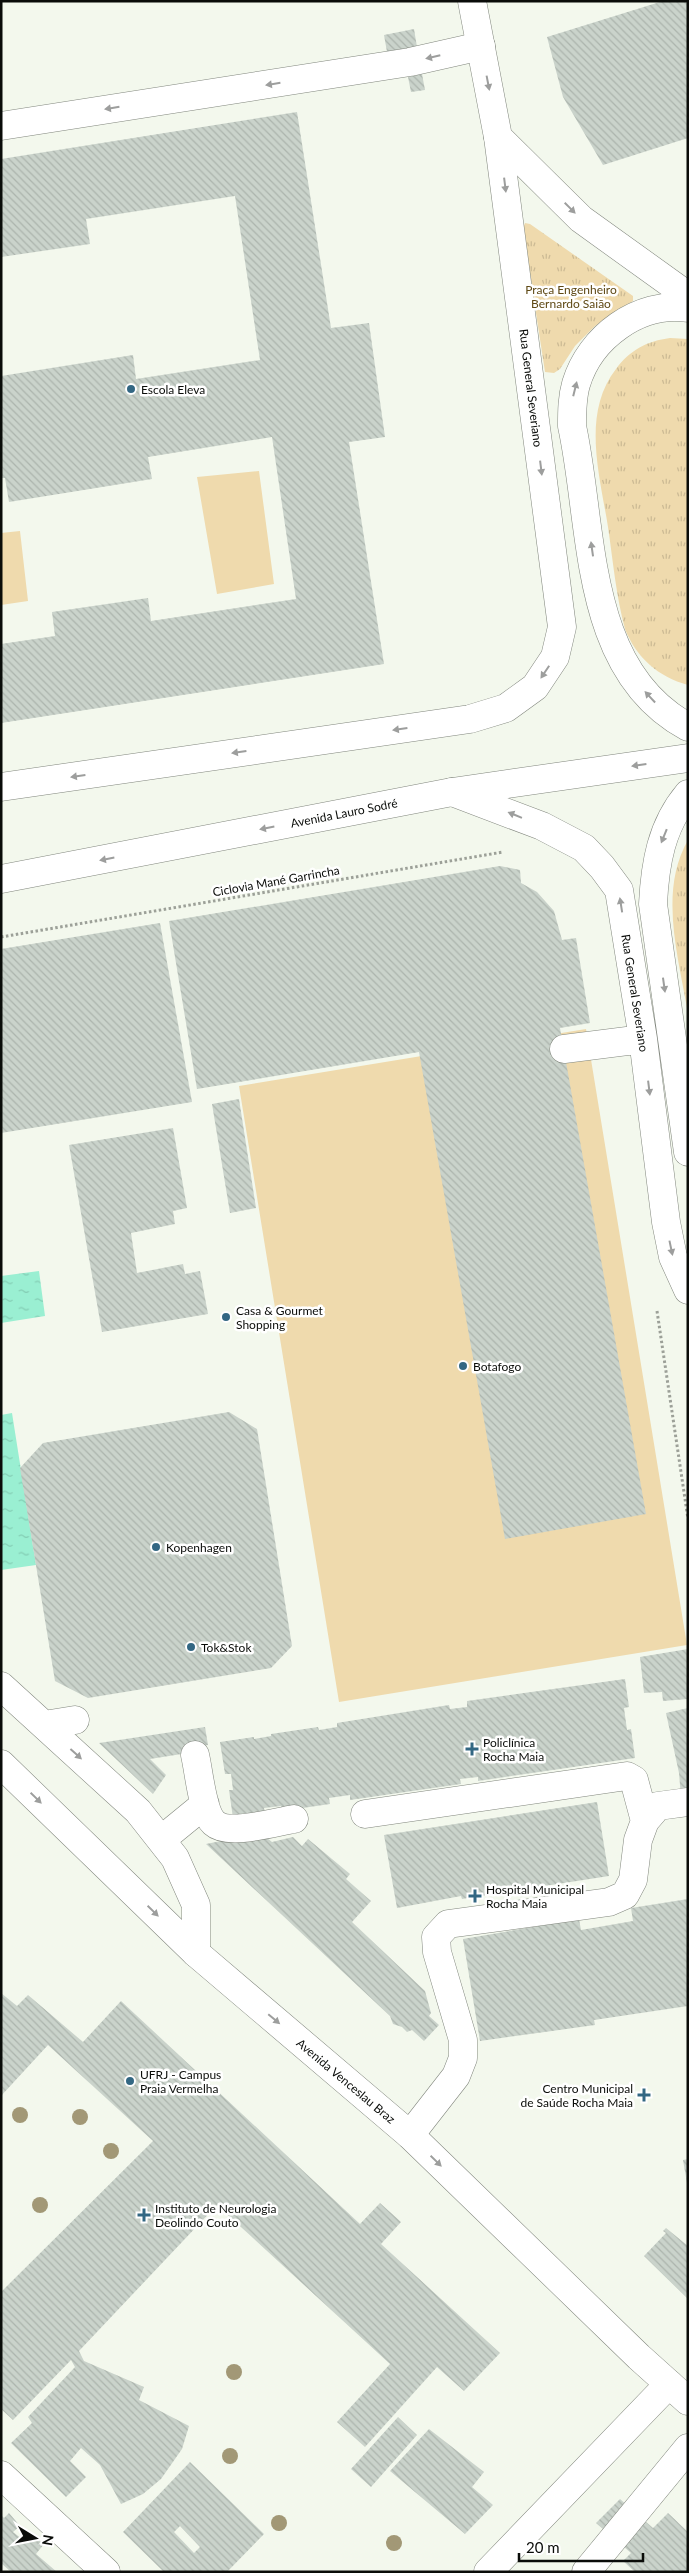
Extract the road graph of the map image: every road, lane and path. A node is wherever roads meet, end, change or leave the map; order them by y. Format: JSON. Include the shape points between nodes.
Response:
{"nodes":[{"id":1,"x":472,"y":1,"type":"edge"},
{"id":2,"x":481,"y":46,"type":"junction"},
{"id":3,"x":1,"y":126,"type":"edge"},
{"id":4,"x":498,"y":137,"type":"junction"},
{"id":5,"x":688,"y":296,"type":"edge"},
{"id":6,"x":688,"y":308,"type":"edge"},
{"id":7,"x":688,"y":728,"type":"edge"},
{"id":8,"x":688,"y":758,"type":"edge"},
{"id":9,"x":1,"y":787,"type":"edge"},
{"id":10,"x":452,"y":792,"type":"junction"},
{"id":11,"x":688,"y":794,"type":"edge"},
{"id":12,"x":508,"y":852,"type":"dead end"},
{"id":13,"x":1,"y":879,"type":"edge"},
{"id":14,"x":1,"y":937,"type":"edge"},
{"id":15,"x":643,"y":1039,"type":"junction"},
{"id":16,"x":564,"y":1049,"type":"dead end"},
{"id":17,"x":687,"y":1142,"type":"edge"},
{"id":18,"x":688,"y":1290,"type":"edge"},
{"id":19,"x":1,"y":1686,"type":"edge"},
{"id":20,"x":75,"y":1720,"type":"dead end"},
{"id":21,"x":44,"y":1725,"type":"junction"},
{"id":22,"x":196,"y":1755,"type":"dead end"},
{"id":23,"x":1,"y":1764,"type":"edge"},
{"id":24,"x":688,"y":1802,"type":"edge"},
{"id":25,"x":205,"y":1804,"type":"junction"},
{"id":26,"x":364,"y":1814,"type":"dead end"},
{"id":27,"x":294,"y":1819,"type":"dead end"},
{"id":28,"x":644,"y":1821,"type":"junction"},
{"id":29,"x":161,"y":1840,"type":"junction"},
{"id":30,"x":196,"y":1953,"type":"junction"},
{"id":31,"x":410,"y":2135,"type":"junction"},
{"id":32,"x":678,"y":2392,"type":"edge"},
{"id":33,"x":688,"y":2448,"type":"edge"},
{"id":34,"x":1,"y":2475,"type":"edge"},
{"id":35,"x":106,"y":2572,"type":"edge"},
{"id":36,"x":488,"y":2572,"type":"edge"},
{"id":37,"x":586,"y":2572,"type":"edge"}],
"edges":[{"from":1,"to":2,"type":"main road","name":"Rua General Severiano"},
{"from":2,"to":3,"type":"main road","one_way":true,"via":[[400,64]]},
{"from":2,"to":4,"type":"main road","name":"Rua General Severiano","one_way":true},
{"from":4,"to":5,"type":"main road","one_way":true,"via":[[582,219]]},
{"from":4,"to":9,"type":"main road","name":"Rua General Severiano","one_way":true,"via":[[562,627],[554,657],[534,687],[506,708],[470,719]]},
{"from":7,"to":6,"type":"main road","one_way":true,"via":[[659,706],[638,684],[608,631],[599,602],[572,426],[576,383],[597,345],[615,328],[636,316],[660,309]]},
{"from":8,"to":10,"type":"main road","name":"Avenida Lauro Sodré","one_way":true},
{"from":10,"to":13,"type":"main road","name":"Avenida Lauro Sodré","one_way":true},
{"from":15,"to":10,"type":"main road","name":"Rua General Severiano","one_way":true,"via":[[619,890],[602,866],[584,848],[542,826]]},
{"from":11,"to":17,"type":"main road","one_way":true,"via":[[670,820],[660,844],[653,904]]},
{"from":12,"to":14,"type":"path","name":"Ciclovia Mané Garrincha","via":[[492,852]]},
{"from":15,"to":16,"type":"main road"},
{"from":15,"to":18,"type":"main road","name":"Rua General Severiano","one_way":true,"via":[[666,1222],[673,1257]]},
{"from":19,"to":21,"type":"main road"},
{"from":20,"to":21,"type":"main road"},
{"from":21,"to":29,"type":"main road","one_way":true,"via":[[138,1811]]},
{"from":22,"to":25,"type":"main road"},
{"from":23,"to":30,"type":"main road","name":"Avenida Venceslau Braz","one_way":true},
{"from":24,"to":28,"type":"main road","via":[[658,1806]]},
{"from":25,"to":27,"type":"main road","via":[[212,1822],[220,1827],[234,1829]]},
{"from":25,"to":29,"type":"main road"},
{"from":26,"to":28,"type":"main road","via":[[627,1776],[634,1780]]},
{"from":28,"to":31,"type":"main road","via":[[638,1840],[634,1880],[625,1895],[609,1902],[448,1924],[436,1937],[436,1952],[463,2040],[463,2058],[456,2076]]},
{"from":29,"to":30,"type":"main road","via":[[175,1858],[196,1905]]},
{"from":30,"to":31,"type":"main road","name":"Avenida Venceslau Braz","one_way":true},
{"from":31,"to":32,"type":"main road","name":"Avenida Venceslau Braz","one_way":true},
{"from":32,"to":36,"type":"main road"},
{"from":33,"to":37,"type":"main road"},
{"from":34,"to":35,"type":"main road"}]}
